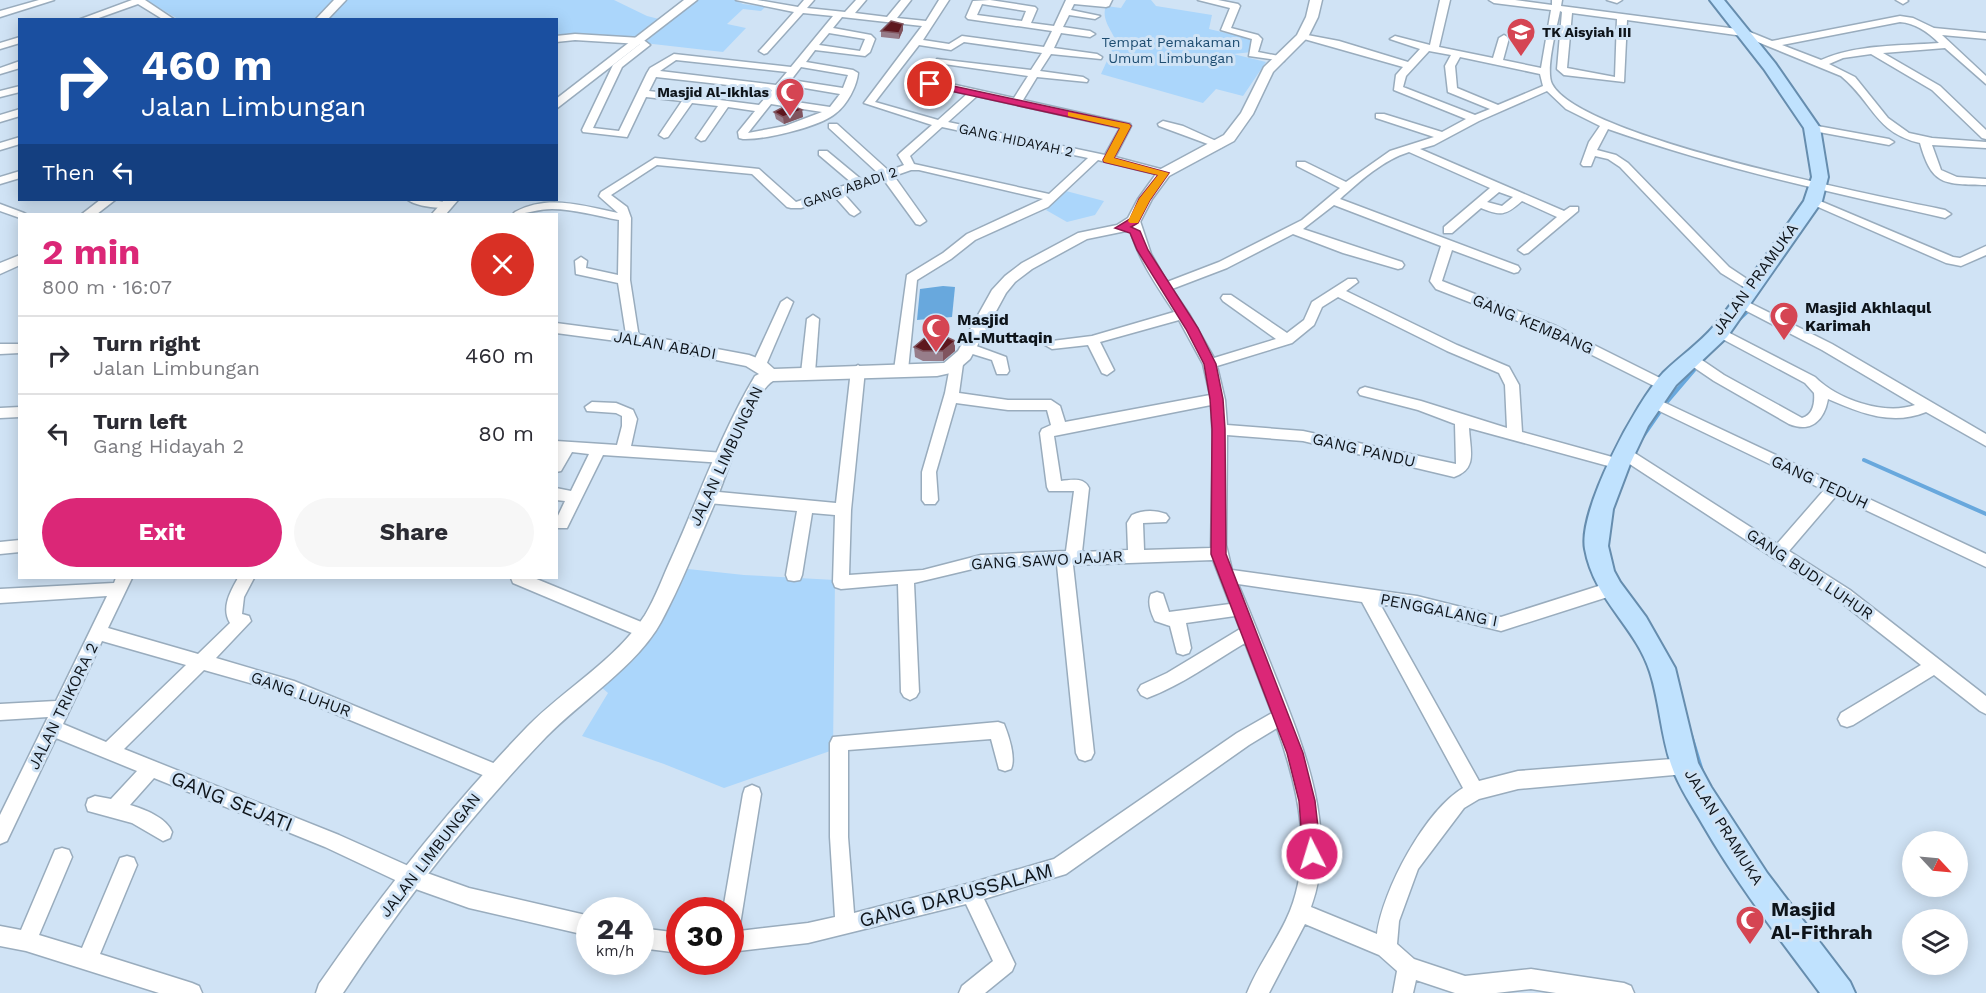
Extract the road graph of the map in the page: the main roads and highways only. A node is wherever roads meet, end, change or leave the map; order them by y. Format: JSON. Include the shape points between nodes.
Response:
{"nodes":[{"id":1,"x":1717,"y":0,"type":"edge"},
{"id":2,"x":1839,"y":993,"type":"edge"}],
"edges":[{"from":1,"to":2,"type":"main road","name":"JALAN PRAMUKA","via":[[1812,128],[1820,177],[1816,194],[1747,296],[1720,332],[1659,394],[1639,423],[1602,509],[1596,546],[1611,589],[1662,668],[1685,766],[1740,858]]}]}
